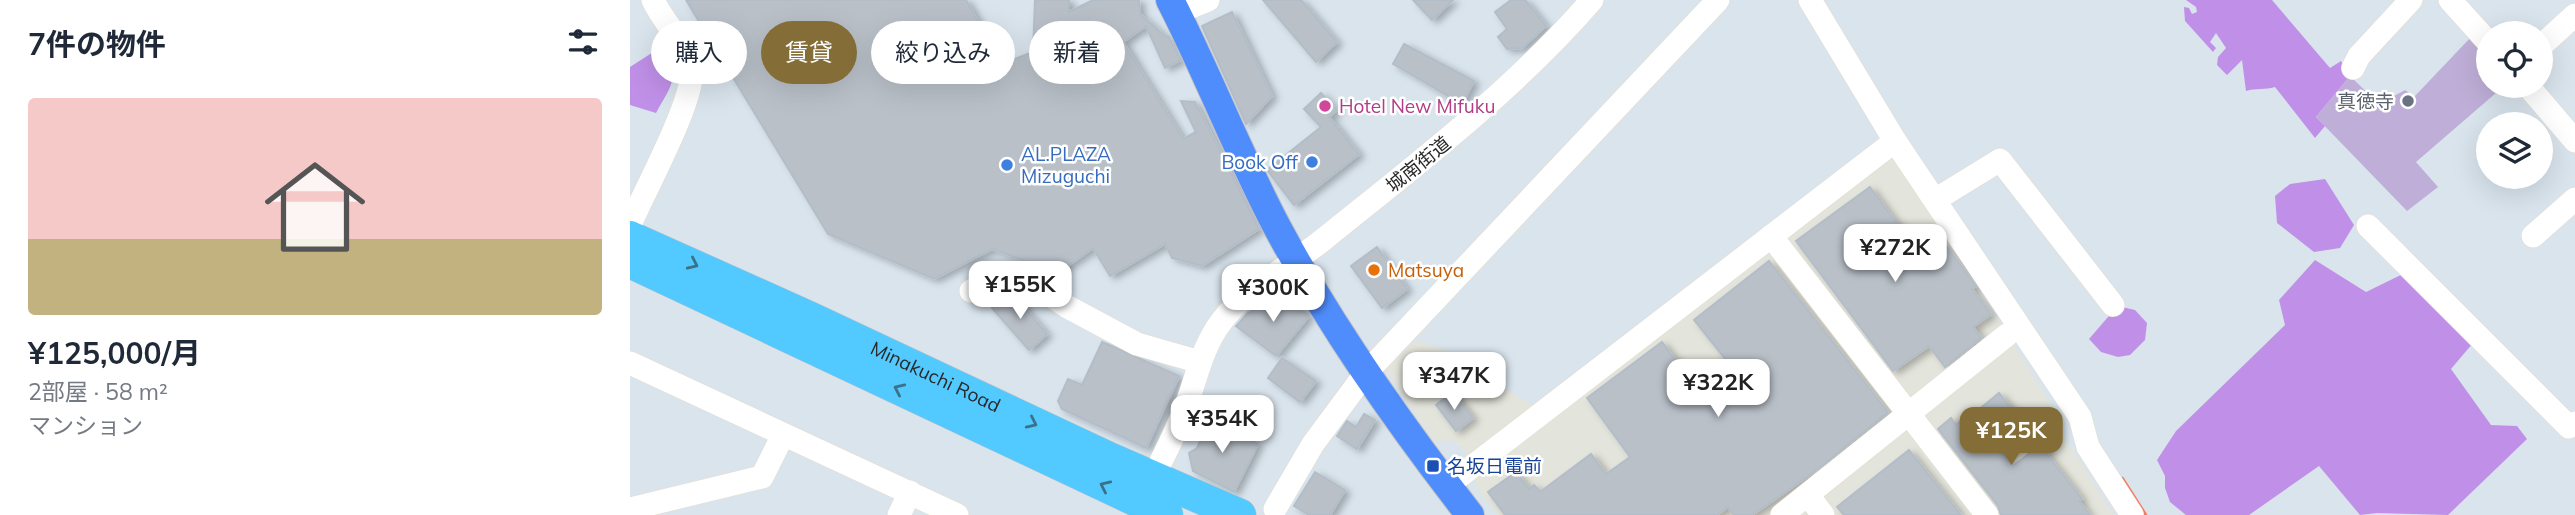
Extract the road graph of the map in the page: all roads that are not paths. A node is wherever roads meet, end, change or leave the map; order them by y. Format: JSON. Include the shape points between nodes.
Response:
{"nodes":[{"id":1,"x":653,"y":0,"type":"edge"},
{"id":2,"x":1208,"y":0,"type":"edge"},
{"id":3,"x":1592,"y":0,"type":"edge"},
{"id":4,"x":1718,"y":0,"type":"edge"},
{"id":5,"x":1810,"y":0,"type":"edge"},
{"id":6,"x":2411,"y":0,"type":"edge"},
{"id":7,"x":2562,"y":0,"type":"edge"},
{"id":8,"x":2462,"y":4,"type":"edge"},
{"id":9,"x":1173,"y":7,"type":"edge"},
{"id":10,"x":2575,"y":15,"type":"edge"},
{"id":11,"x":2476,"y":24,"type":"edge"},
{"id":12,"x":2553,"y":35,"type":"edge"},
{"id":13,"x":2353,"y":68,"type":"dead end"},
{"id":14,"x":2541,"y":98,"type":"edge"},
{"id":15,"x":2571,"y":127,"type":"edge"},
{"id":16,"x":1895,"y":141,"type":"junction"},
{"id":17,"x":1935,"y":200,"type":"junction"},
{"id":18,"x":2575,"y":200,"type":"edge"},
{"id":19,"x":630,"y":225,"type":"edge"},
{"id":20,"x":2368,"y":226,"type":"dead end"},
{"id":21,"x":1771,"y":236,"type":"junction"},
{"id":22,"x":2533,"y":236,"type":"dead end"},
{"id":23,"x":630,"y":237,"type":"edge"},
{"id":24,"x":1297,"y":261,"type":"junction"},
{"id":25,"x":630,"y":262,"type":"edge"},
{"id":26,"x":971,"y":291,"type":"dead end"},
{"id":27,"x":2113,"y":305,"type":"dead end"},
{"id":28,"x":2007,"y":335,"type":"dead end"},
{"id":29,"x":1200,"y":362,"type":"junction"},
{"id":30,"x":630,"y":363,"type":"edge"},
{"id":31,"x":1365,"y":374,"type":"junction"},
{"id":32,"x":1909,"y":414,"type":"junction"},
{"id":33,"x":2575,"y":423,"type":"edge"},
{"id":34,"x":783,"y":435,"type":"junction"},
{"id":35,"x":1447,"y":486,"type":"junction"},
{"id":36,"x":910,"y":492,"type":"junction"},
{"id":37,"x":1808,"y":495,"type":"junction"},
{"id":38,"x":1149,"y":503,"type":"edge"},
{"id":39,"x":630,"y":509,"type":"edge"},
{"id":40,"x":1275,"y":509,"type":"dead end"},
{"id":41,"x":899,"y":515,"type":"edge"},
{"id":42,"x":957,"y":515,"type":"edge"},
{"id":43,"x":1240,"y":515,"type":"edge"},
{"id":44,"x":1470,"y":515,"type":"edge"},
{"id":45,"x":1782,"y":515,"type":"edge"},
{"id":46,"x":1823,"y":515,"type":"edge"},
{"id":47,"x":1987,"y":515,"type":"edge"},
{"id":48,"x":2133,"y":515,"type":"edge"}],
"edges":[{"from":1,"to":19,"type":"street","via":[[686,53],[692,75],[685,103]]},
{"from":2,"to":9,"type":"street"},
{"from":3,"to":24,"type":"street","name":"城南街道","via":[[1535,62],[1473,117]]},
{"from":4,"to":31,"type":"street"},
{"from":5,"to":16,"type":"street"},
{"from":6,"to":13,"type":"street","via":[[2359,55]]},
{"from":7,"to":10,"type":"street"},
{"from":8,"to":11,"type":"street"},
{"from":9,"to":24,"type":"main road","via":[[1233,138]]},
{"from":10,"to":12,"type":"street"},
{"from":14,"to":15,"type":"street"},
{"from":16,"to":17,"type":"street"},
{"from":16,"to":21,"type":"street"},
{"from":17,"to":27,"type":"street","via":[[2000,159]]},
{"from":17,"to":48,"type":"street","via":[[2080,417],[2088,447]]},
{"from":18,"to":22,"type":"street"},
{"from":20,"to":33,"type":"street","via":[[2569,427]]},
{"from":21,"to":32,"type":"street"},
{"from":21,"to":35,"type":"street"},
{"from":23,"to":38,"type":"highway","name":"Minakuchi Road","one_way":true,"via":[[800,313]]},
{"from":24,"to":29,"type":"street","name":"城南街道","via":[[1234,305]]},
{"from":24,"to":31,"type":"main road"},
{"from":38,"to":25,"type":"highway","name":"Minakuchi Road","one_way":true},
{"from":26,"to":29,"type":"street","via":[[1002,275],[1023,277],[1137,344]]},
{"from":28,"to":32,"type":"street"},
{"from":29,"to":38,"type":"street","name":"城南街道"},
{"from":30,"to":34,"type":"street"},
{"from":31,"to":35,"type":"main road"},
{"from":31,"to":40,"type":"street","via":[[1314,444]]},
{"from":32,"to":37,"type":"street"},
{"from":32,"to":47,"type":"street"},
{"from":34,"to":36,"type":"street"},
{"from":34,"to":39,"type":"street","via":[[762,477]]},
{"from":35,"to":44,"type":"main road"},
{"from":36,"to":41,"type":"street"},
{"from":36,"to":42,"type":"street"},
{"from":37,"to":45,"type":"street"},
{"from":37,"to":46,"type":"street"},
{"from":38,"to":43,"type":"highway","name":"Minakuchi Road"}]}
